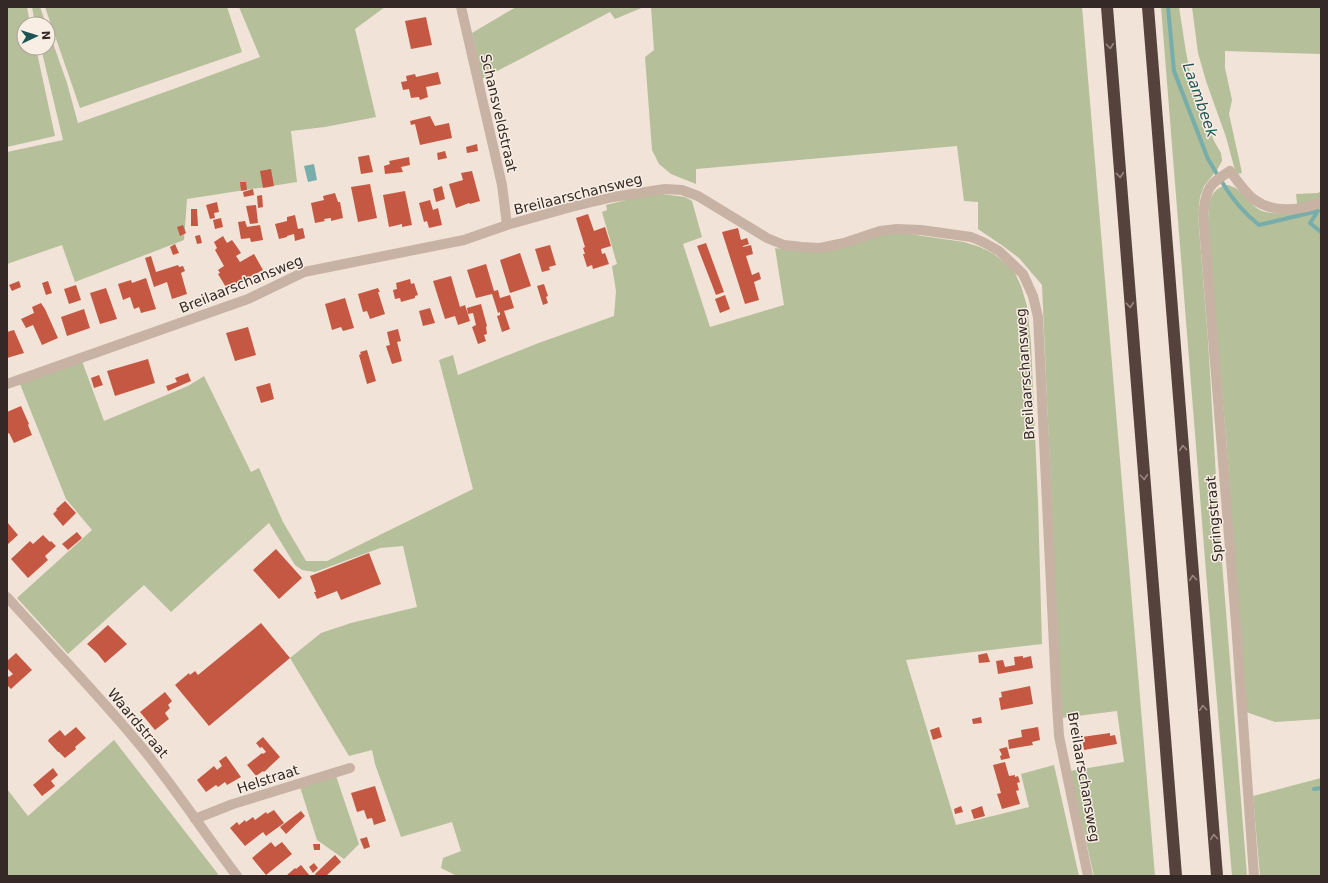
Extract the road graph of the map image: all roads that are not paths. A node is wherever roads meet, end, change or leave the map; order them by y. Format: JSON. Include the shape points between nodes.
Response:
{"nodes":[{"id":1,"x":461,"y":7,"type":"edge"},
{"id":2,"x":1107,"y":7,"type":"edge"},
{"id":3,"x":1148,"y":7,"type":"edge"},
{"id":4,"x":1321,"y":202,"type":"edge"},
{"id":5,"x":507,"y":225,"type":"junction"},
{"id":6,"x":7,"y":384,"type":"edge"},
{"id":7,"x":7,"y":597,"type":"edge"},
{"id":8,"x":350,"y":768,"type":"dead end"},
{"id":9,"x":195,"y":819,"type":"junction"},
{"id":10,"x":236,"y":876,"type":"edge"},
{"id":11,"x":1088,"y":876,"type":"edge"},
{"id":12,"x":1176,"y":876,"type":"edge"},
{"id":13,"x":1217,"y":876,"type":"edge"},
{"id":14,"x":1254,"y":876,"type":"edge"}],
"edges":[{"from":1,"to":5,"type":"street","name":"Schansveldstraat","via":[[502,185]]},
{"from":2,"to":12,"type":"highway","one_way":true},
{"from":13,"to":3,"type":"highway","one_way":true},
{"from":4,"to":14,"type":"street","name":"Springstraat","via":[[1288,209],[1265,207],[1253,200],[1230,172],[1215,180],[1208,190],[1203,214]]},
{"from":5,"to":6,"type":"street","name":"Breilaarschansweg","via":[[464,240],[304,272],[248,299]]},
{"from":5,"to":11,"type":"street","name":"Breilaarschansweg","via":[[613,197],[665,189],[682,190],[698,196],[784,245],[820,248],[880,231],[921,230],[971,237],[983,242],[999,251],[1023,274],[1033,296],[1038,317],[1059,736]]},
{"from":7,"to":9,"type":"street","name":"Waardstraat","via":[[140,744]]},
{"from":8,"to":9,"type":"street","name":"Helstraat","via":[[234,804]]},
{"from":9,"to":10,"type":"street","name":"Waardstraat"}]}
